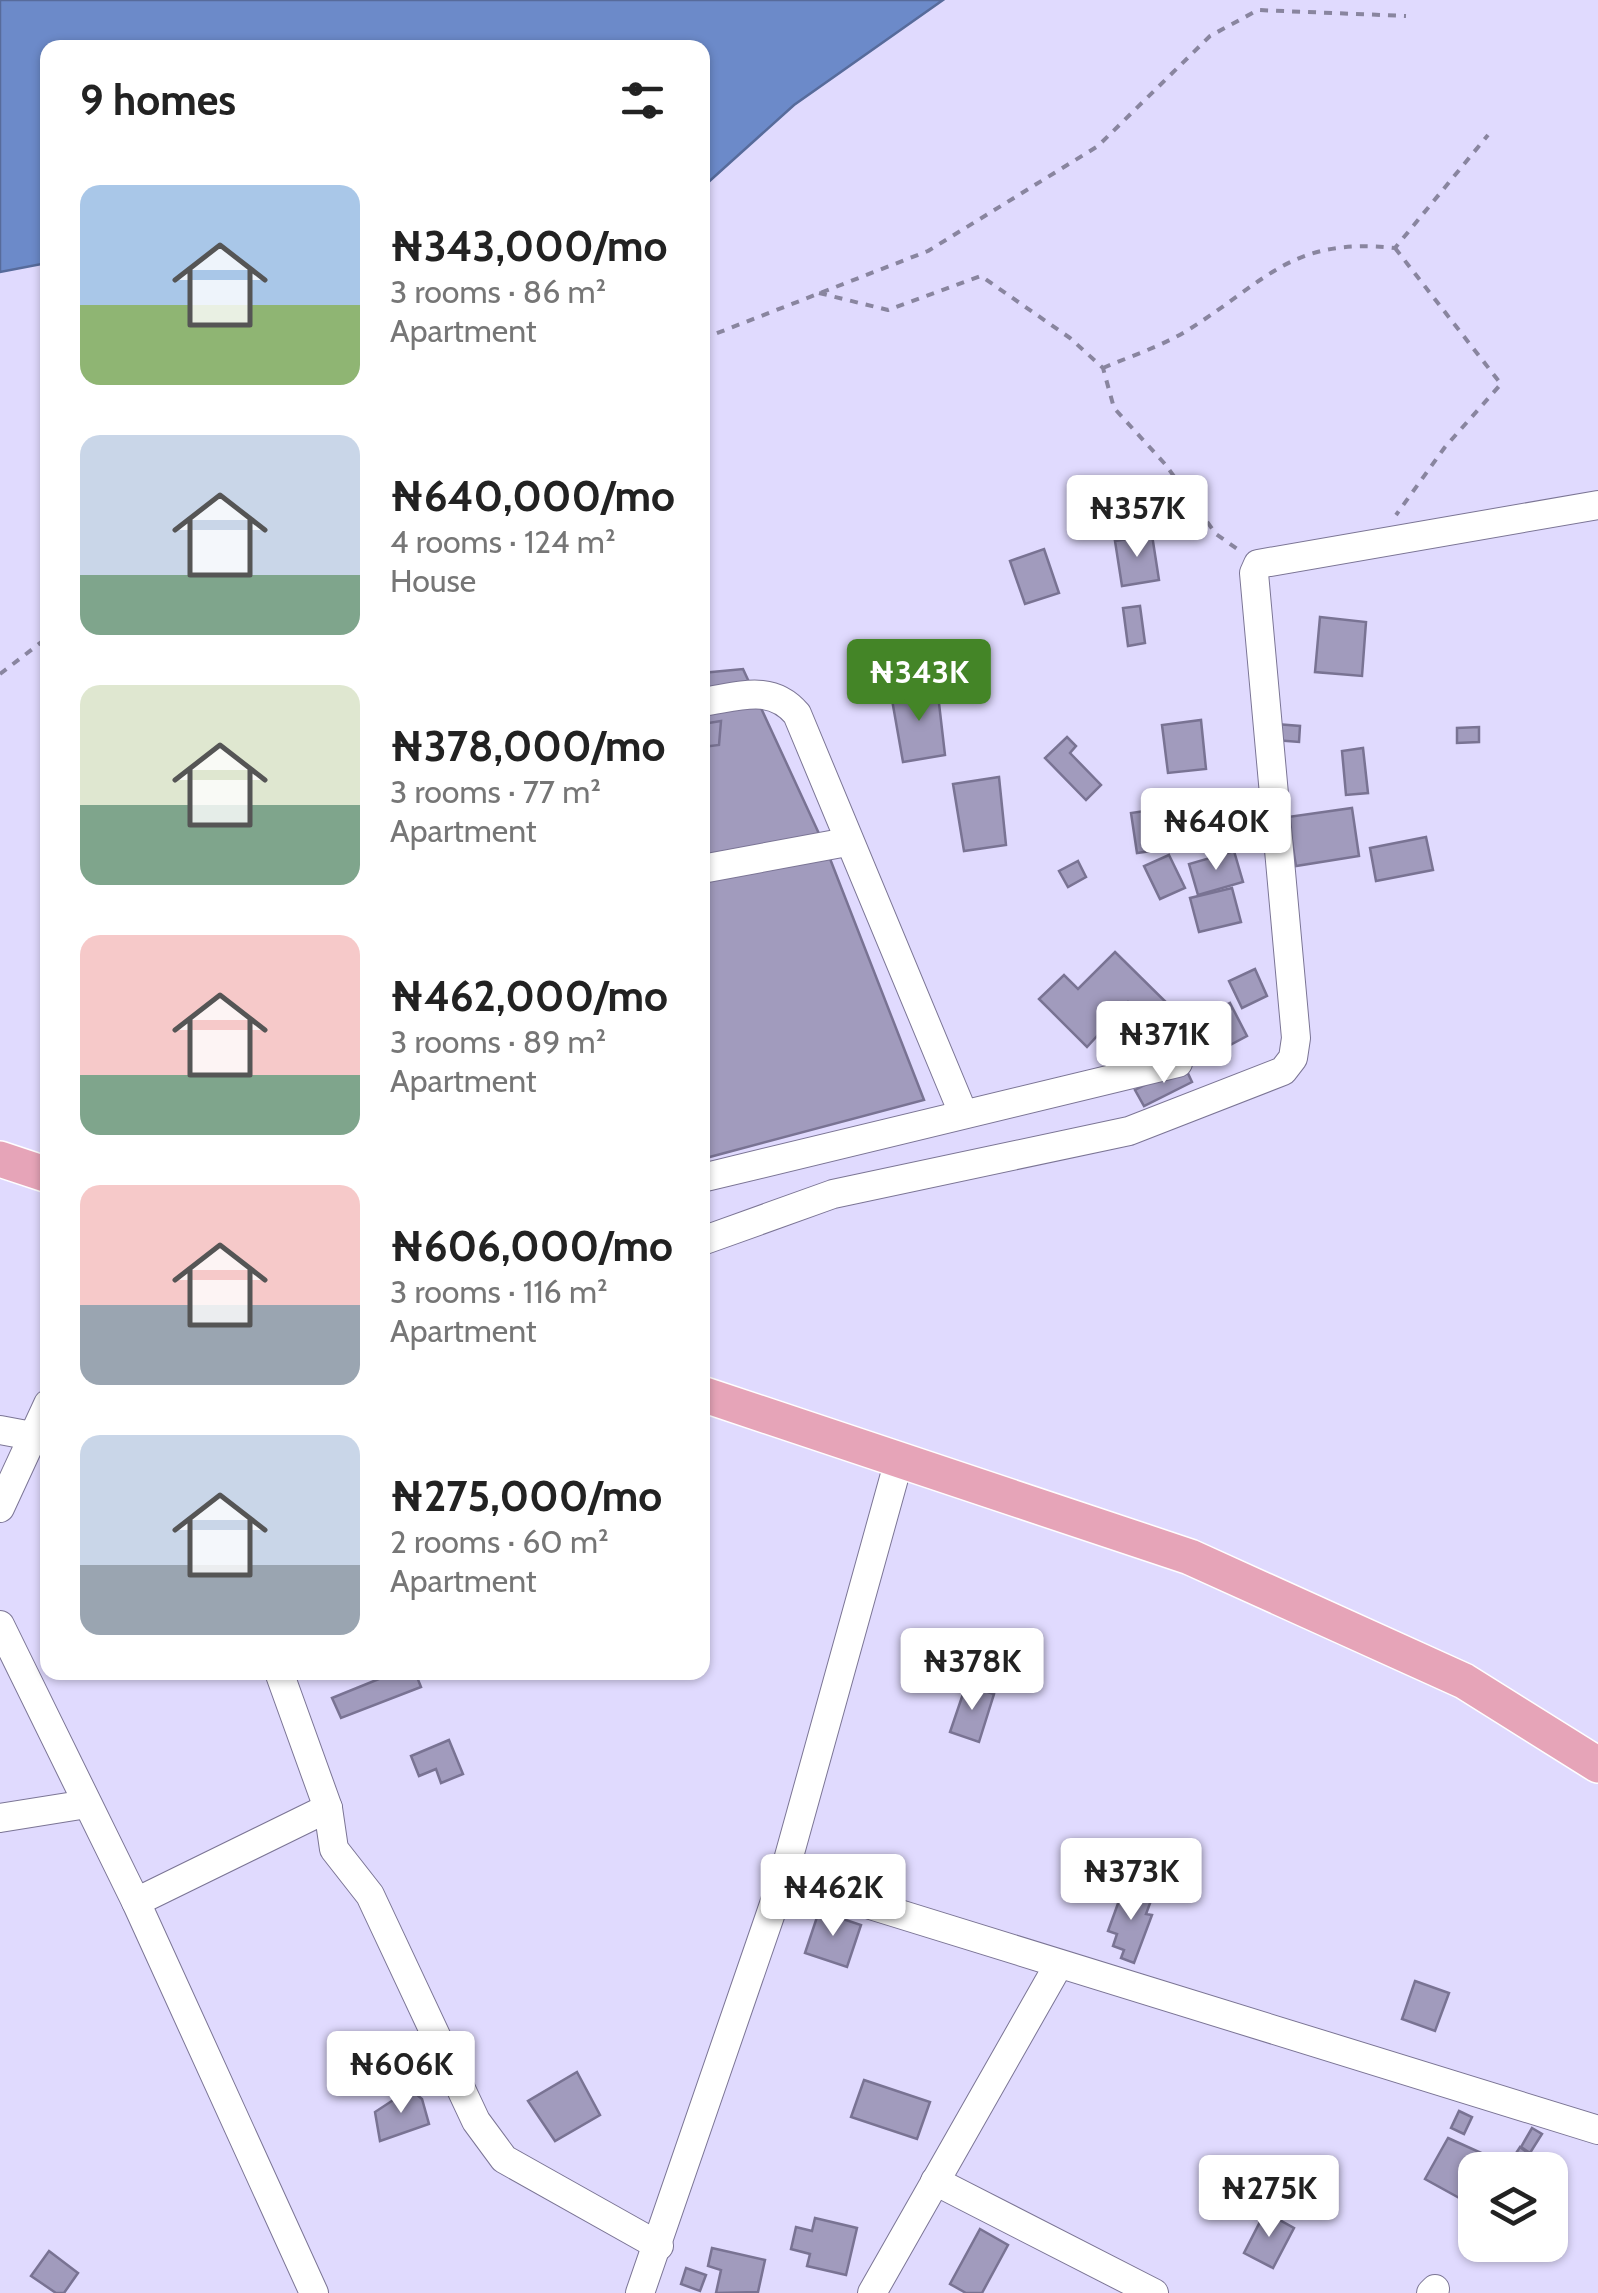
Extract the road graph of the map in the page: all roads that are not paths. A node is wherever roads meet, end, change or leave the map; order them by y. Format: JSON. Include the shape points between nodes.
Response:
{"nodes":[{"id":1,"x":1598,"y":504,"type":"edge"},
{"id":2,"x":710,"y":701,"type":"edge"},
{"id":3,"x":846,"y":842,"type":"junction"},
{"id":4,"x":710,"y":868,"type":"edge"},
{"id":5,"x":1178,"y":1063,"type":"dead end"},
{"id":6,"x":962,"y":1113,"type":"junction"},
{"id":7,"x":0,"y":1159,"type":"edge"},
{"id":8,"x":40,"y":1172,"type":"edge"},
{"id":9,"x":710,"y":1176,"type":"edge"},
{"id":10,"x":710,"y":1238,"type":"edge"},
{"id":11,"x":710,"y":1397,"type":"edge"},
{"id":12,"x":0,"y":1430,"type":"edge"},
{"id":13,"x":40,"y":1438,"type":"edge"},
{"id":14,"x":900,"y":1460,"type":"junction"},
{"id":15,"x":0,"y":1508,"type":"edge"},
{"id":16,"x":0,"y":1625,"type":"edge"},
{"id":17,"x":282,"y":1680,"type":"edge"},
{"id":18,"x":1598,"y":1765,"type":"edge"},
{"id":19,"x":87,"y":1804,"type":"junction"},
{"id":20,"x":328,"y":1808,"type":"junction"},
{"id":21,"x":0,"y":1818,"type":"edge"},
{"id":22,"x":783,"y":1878,"type":"junction"},
{"id":23,"x":136,"y":1902,"type":"junction"},
{"id":24,"x":1059,"y":1964,"type":"junction"},
{"id":25,"x":1598,"y":2130,"type":"edge"},
{"id":26,"x":935,"y":2181,"type":"junction"},
{"id":27,"x":659,"y":2246,"type":"junction"},
{"id":28,"x":314,"y":2293,"type":"edge"},
{"id":29,"x":640,"y":2293,"type":"edge"},
{"id":30,"x":872,"y":2293,"type":"edge"},
{"id":31,"x":1154,"y":2293,"type":"edge"}],
"edges":[{"from":1,"to":10,"type":"street","via":[[1258,564],[1296,1038],[1284,1070],[1142,1127],[833,1194]]},
{"from":2,"to":3,"type":"street","via":[[766,692],[785,699],[806,732]]},
{"from":3,"to":4,"type":"street"},
{"from":3,"to":6,"type":"street"},
{"from":5,"to":6,"type":"street"},
{"from":6,"to":9,"type":"street"},
{"from":7,"to":8,"type":"main road"},
{"from":11,"to":14,"type":"main road"},
{"from":12,"to":13,"type":"street"},
{"from":13,"to":15,"type":"street"},
{"from":14,"to":18,"type":"main road","via":[[1190,1557],[1464,1680]]},
{"from":14,"to":22,"type":"street"},
{"from":16,"to":19,"type":"street"},
{"from":17,"to":20,"type":"street"},
{"from":19,"to":21,"type":"street"},
{"from":19,"to":23,"type":"street"},
{"from":20,"to":23,"type":"street"},
{"from":20,"to":27,"type":"street","via":[[334,1849],[370,1896],[444,2062],[504,2160]]},
{"from":22,"to":24,"type":"street"},
{"from":22,"to":27,"type":"street"},
{"from":23,"to":28,"type":"street"},
{"from":24,"to":25,"type":"street"},
{"from":24,"to":26,"type":"street"},
{"from":26,"to":30,"type":"street"},
{"from":26,"to":31,"type":"street"},
{"from":27,"to":29,"type":"street"}]}
